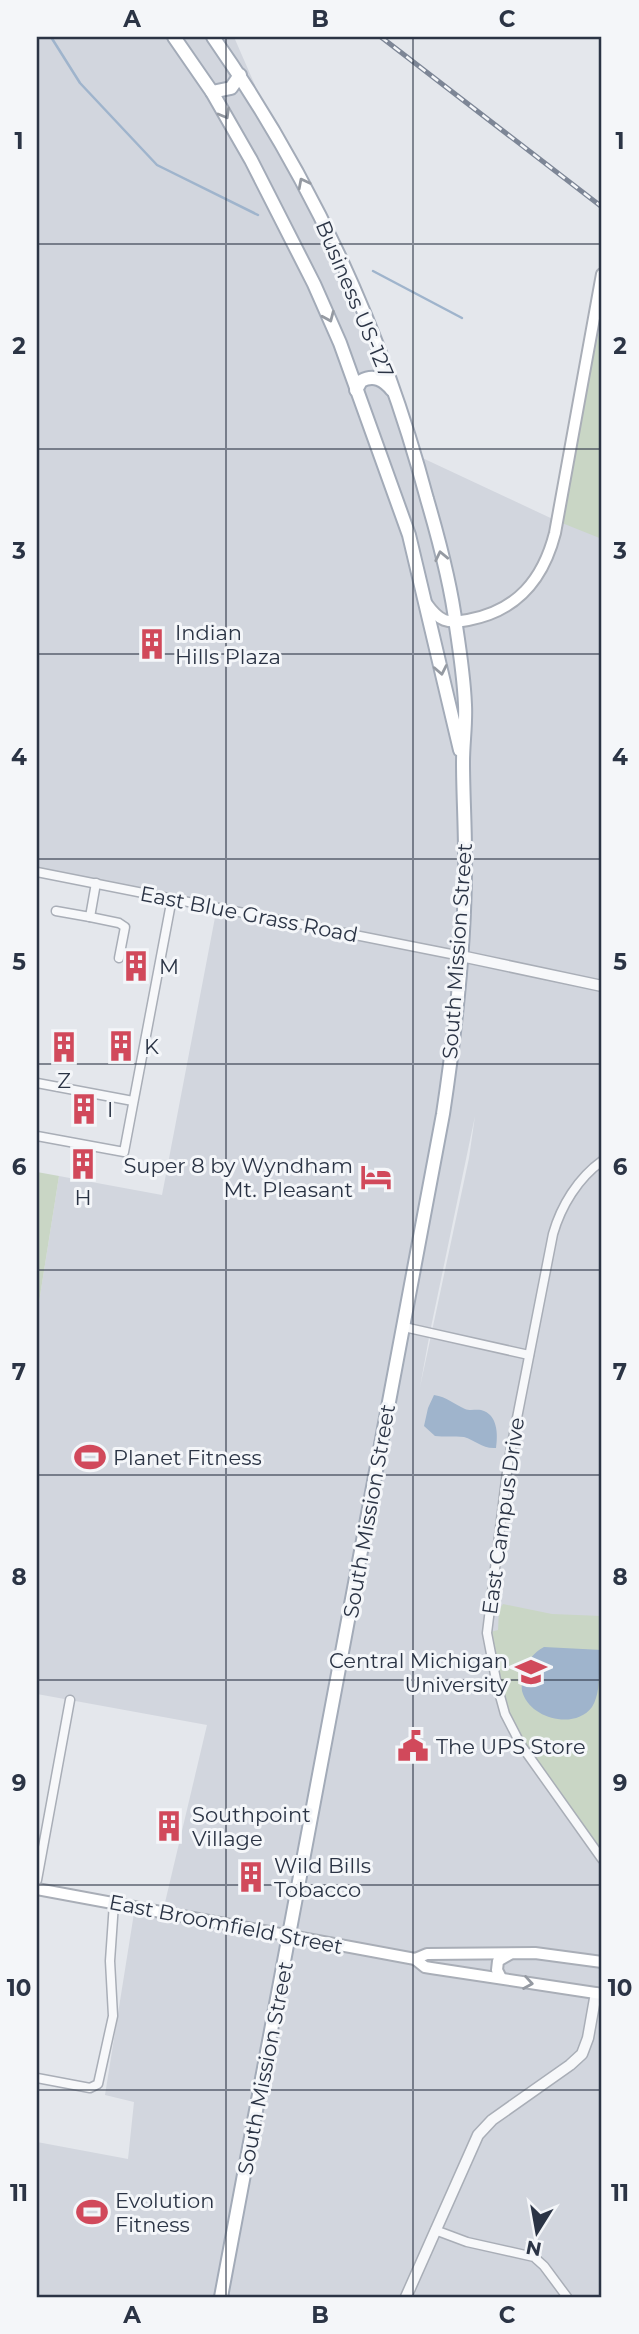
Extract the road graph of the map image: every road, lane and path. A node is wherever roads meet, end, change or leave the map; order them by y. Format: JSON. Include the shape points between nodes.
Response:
{"nodes":[{"id":1,"x":174,"y":37,"type":"edge"},
{"id":2,"x":213,"y":37,"type":"edge"},
{"id":3,"x":240,"y":75,"type":"junction"},
{"id":4,"x":212,"y":92,"type":"junction"},
{"id":5,"x":602,"y":274,"type":"edge"},
{"id":6,"x":356,"y":390,"type":"junction"},
{"id":7,"x":395,"y":393,"type":"junction"},
{"id":8,"x":426,"y":604,"type":"junction"},
{"id":9,"x":456,"y":622,"type":"junction"},
{"id":10,"x":463,"y":761,"type":"junction"},
{"id":11,"x":37,"y":872,"type":"edge"},
{"id":12,"x":96,"y":883,"type":"junction"},
{"id":13,"x":172,"y":898,"type":"junction"},
{"id":14,"x":57,"y":911,"type":"dead end"},
{"id":15,"x":90,"y":917,"type":"junction"},
{"id":16,"x":461,"y":956,"type":"junction"},
{"id":17,"x":119,"y":958,"type":"dead end"},
{"id":18,"x":602,"y":986,"type":"edge"},
{"id":19,"x":37,"y":1083,"type":"edge"},
{"id":20,"x":133,"y":1101,"type":"junction"},
{"id":21,"x":37,"y":1136,"type":"edge"},
{"id":22,"x":602,"y":1161,"type":"edge"},
{"id":23,"x":404,"y":1327,"type":"junction"},
{"id":24,"x":529,"y":1355,"type":"junction"},
{"id":25,"x":69,"y":1700,"type":"dead end"},
{"id":26,"x":602,"y":1859,"type":"edge"},
{"id":27,"x":37,"y":1880,"type":"edge"},
{"id":28,"x":37,"y":1889,"type":"edge"},
{"id":29,"x":114,"y":1903,"type":"junction"},
{"id":30,"x":290,"y":1936,"type":"junction"},
{"id":31,"x":512,"y":1953,"type":"junction"},
{"id":32,"x":415,"y":1959,"type":"junction"},
{"id":33,"x":602,"y":1962,"type":"edge"},
{"id":34,"x":500,"y":1978,"type":"junction"},
{"id":35,"x":599,"y":1994,"type":"edge"},
{"id":36,"x":37,"y":2078,"type":"edge"},
{"id":37,"x":435,"y":2230,"type":"junction"},
{"id":38,"x":221,"y":2297,"type":"edge"},
{"id":39,"x":406,"y":2297,"type":"edge"},
{"id":40,"x":567,"y":2297,"type":"edge"}],
"edges":[{"from":1,"to":4,"type":"main road","name":"Business US-127"},
{"from":2,"to":3,"type":"main road","name":"Business US-127"},
{"from":3,"to":4,"type":"main road","via":[[231,88]]},
{"from":7,"to":3,"type":"main road","name":"Business US-127","one_way":true,"via":[[345,268],[284,146]]},
{"from":4,"to":6,"type":"main road","name":"Business US-127","one_way":true,"via":[[303,260]]},
{"from":5,"to":9,"type":"main road","via":[[547,558],[526,591],[505,608]]},
{"from":6,"to":7,"type":"main road","via":[[370,377]]},
{"from":6,"to":8,"type":"main road","name":"Business US-127","via":[[409,535]]},
{"from":9,"to":7,"type":"main road","name":"Business US-127","one_way":true,"via":[[416,455]]},
{"from":8,"to":9,"type":"main road","via":[[439,620]]},
{"from":8,"to":10,"type":"main road","name":"South Mission Street","one_way":true},
{"from":9,"to":10,"type":"main road","name":"South Mission Street","via":[[465,703]]},
{"from":10,"to":16,"type":"main road","name":"South Mission Street"},
{"from":11,"to":12,"type":"street","name":"East Blue Grass Road"},
{"from":12,"to":13,"type":"street","name":"East Blue Grass Road"},
{"from":12,"to":15,"type":"street"},
{"from":13,"to":16,"type":"street","name":"East Blue Grass Road"},
{"from":13,"to":20,"type":"street"},
{"from":14,"to":15,"type":"street"},
{"from":15,"to":17,"type":"street","via":[[125,927]]},
{"from":16,"to":18,"type":"street"},
{"from":16,"to":23,"type":"main road","name":"South Mission Street","via":[[455,1038]]},
{"from":19,"to":20,"type":"street"},
{"from":20,"to":21,"type":"street","via":[[124,1152]]},
{"from":22,"to":24,"type":"street","name":"East Campus Drive","via":[[577,1185],[557,1221]]},
{"from":23,"to":24,"type":"street"},
{"from":23,"to":30,"type":"main road","name":"South Mission Street"},
{"from":24,"to":26,"type":"street","name":"East Campus Drive","via":[[508,1464],[489,1607],[491,1663],[505,1714],[521,1745]]},
{"from":25,"to":27,"type":"street"},
{"from":28,"to":29,"type":"main road","name":"East Broomfield Street"},
{"from":29,"to":30,"type":"main road","name":"East Broomfield Street"},
{"from":29,"to":36,"type":"street","via":[[113,2016],[98,2084],[90,2088]]},
{"from":30,"to":32,"type":"main road","name":"East Broomfield Street"},
{"from":30,"to":38,"type":"main road","name":"South Mission Street"},
{"from":31,"to":32,"type":"main road","name":"East Broomfield Street","via":[[426,1954]]},
{"from":31,"to":33,"type":"main road","name":"East Broomfield Street"},
{"from":31,"to":34,"type":"main road","via":[[498,1961]]},
{"from":32,"to":34,"type":"main road","name":"East Broomfield Street","via":[[425,1967]]},
{"from":34,"to":35,"type":"main road","name":"East Broomfield Street","one_way":true},
{"from":35,"to":37,"type":"street","via":[[582,2054],[480,2131]]},
{"from":37,"to":39,"type":"street"},
{"from":37,"to":40,"type":"street","via":[[534,2257]]}]}
